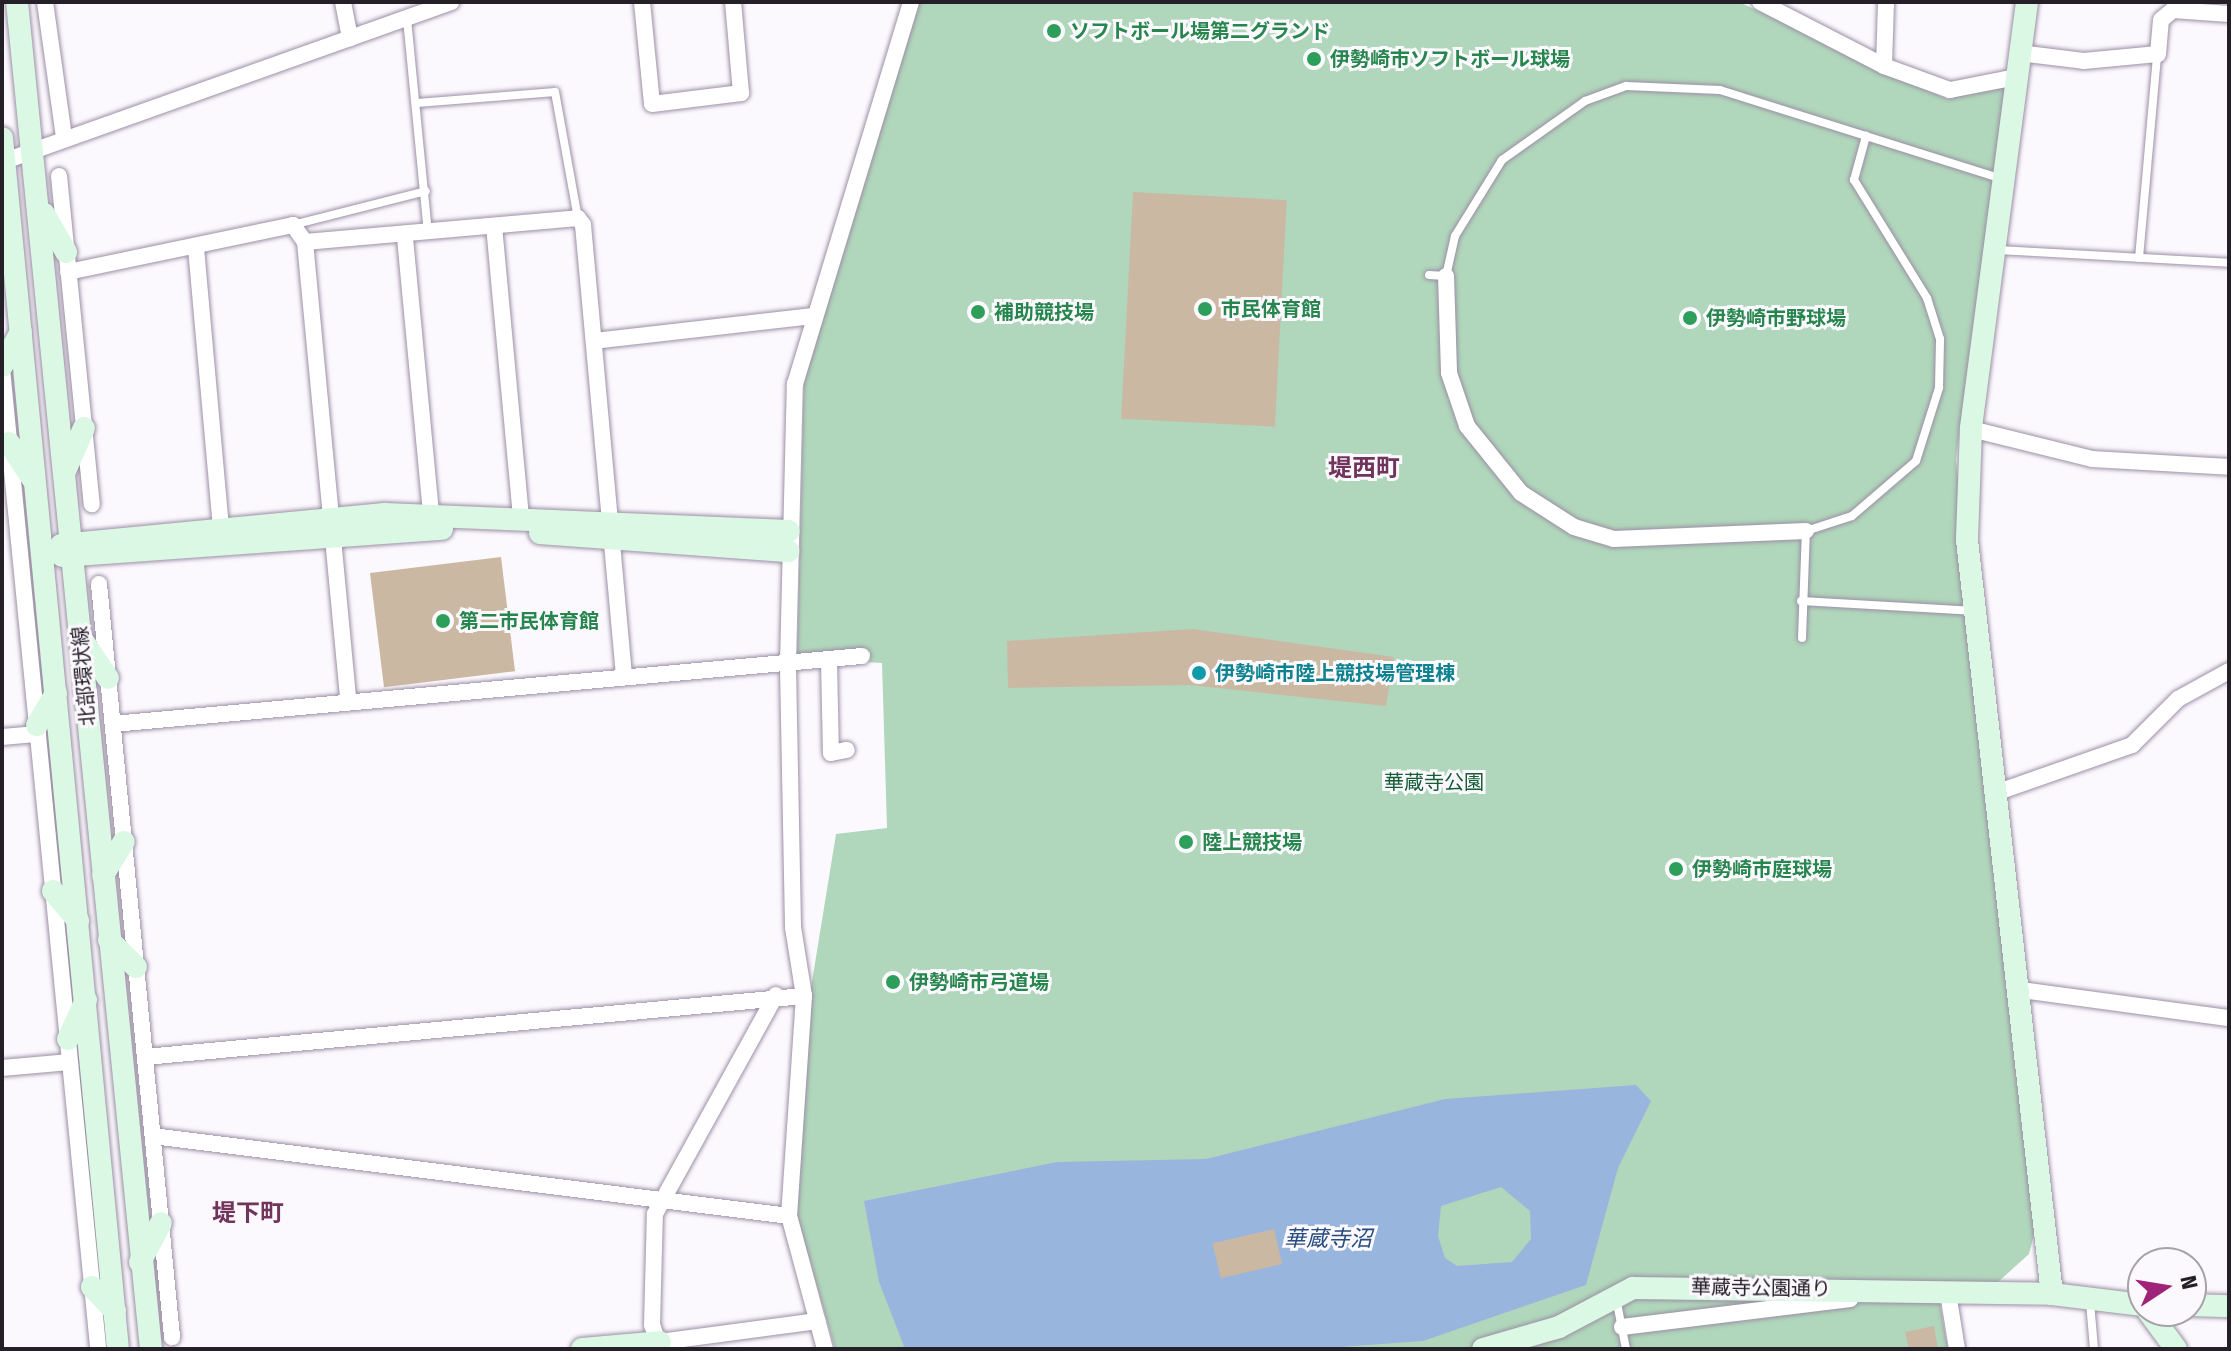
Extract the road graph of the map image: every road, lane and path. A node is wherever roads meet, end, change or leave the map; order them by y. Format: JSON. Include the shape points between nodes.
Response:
{"nodes":[{"id":1,"x":17,"y":2,"type":"edge"},
{"id":2,"x":45,"y":2,"type":"edge"},
{"id":3,"x":343,"y":2,"type":"edge"},
{"id":4,"x":451,"y":2,"type":"edge"},
{"id":5,"x":642,"y":2,"type":"edge"},
{"id":6,"x":733,"y":2,"type":"edge"},
{"id":7,"x":911,"y":2,"type":"edge"},
{"id":8,"x":1760,"y":2,"type":"edge"},
{"id":9,"x":1886,"y":2,"type":"edge"},
{"id":10,"x":2027,"y":2,"type":"edge"},
{"id":11,"x":2229,"y":14,"type":"edge"},
{"id":12,"x":407,"y":18,"type":"junction"},
{"id":13,"x":350,"y":38,"type":"junction"},
{"id":14,"x":2019,"y":53,"type":"junction"},
{"id":15,"x":2158,"y":54,"type":"junction"},
{"id":16,"x":1884,"y":66,"type":"junction"},
{"id":17,"x":2016,"y":77,"type":"junction"},
{"id":18,"x":418,"y":103,"type":"junction"},
{"id":19,"x":1866,"y":136,"type":"junction"},
{"id":20,"x":2,"y":138,"type":"edge"},
{"id":21,"x":64,"y":138,"type":"junction"},
{"id":22,"x":34,"y":151,"type":"junction"},
{"id":23,"x":3,"y":161,"type":"edge"},
{"id":24,"x":59,"y":176,"type":"dead end"},
{"id":25,"x":2003,"y":179,"type":"junction"},
{"id":26,"x":426,"y":191,"type":"junction"},
{"id":27,"x":39,"y":207,"type":"junction"},
{"id":28,"x":578,"y":218,"type":"junction"},
{"id":29,"x":293,"y":225,"type":"junction"},
{"id":30,"x":494,"y":226,"type":"junction"},
{"id":31,"x":428,"y":235,"type":"junction"},
{"id":32,"x":405,"y":238,"type":"junction"},
{"id":33,"x":305,"y":242,"type":"junction"},
{"id":34,"x":196,"y":248,"type":"junction"},
{"id":35,"x":1994,"y":249,"type":"junction"},
{"id":36,"x":2139,"y":258,"type":"junction"},
{"id":37,"x":67,"y":262,"type":"junction"},
{"id":38,"x":2229,"y":263,"type":"edge"},
{"id":39,"x":1429,"y":275,"type":"dead end"},
{"id":40,"x":1446,"y":276,"type":"junction"},
{"id":41,"x":812,"y":316,"type":"junction"},
{"id":42,"x":21,"y":331,"type":"junction"},
{"id":43,"x":594,"y":341,"type":"junction"},
{"id":44,"x":2,"y":367,"type":"edge"},
{"id":45,"x":3,"y":394,"type":"edge"},
{"id":46,"x":84,"y":428,"type":"junction"},
{"id":47,"x":1971,"y":429,"type":"junction"},
{"id":48,"x":9,"y":443,"type":"junction"},
{"id":49,"x":2229,"y":467,"type":"edge"},
{"id":50,"x":65,"y":471,"type":"junction"},
{"id":51,"x":35,"y":482,"type":"junction"},
{"id":52,"x":92,"y":504,"type":"dead end"},
{"id":53,"x":431,"y":514,"type":"junction"},
{"id":54,"x":521,"y":517,"type":"junction"},
{"id":55,"x":332,"y":524,"type":"junction"},
{"id":56,"x":608,"y":529,"type":"junction"},
{"id":57,"x":1806,"y":531,"type":"junction"},
{"id":58,"x":221,"y":534,"type":"junction"},
{"id":59,"x":788,"y":541,"type":"junction"},
{"id":60,"x":73,"y":549,"type":"junction"},
{"id":61,"x":45,"y":554,"type":"junction"},
{"id":62,"x":99,"y":584,"type":"dead end"},
{"id":63,"x":1801,"y":601,"type":"junction"},
{"id":64,"x":1972,"y":611,"type":"junction"},
{"id":65,"x":80,"y":637,"type":"junction"},
{"id":66,"x":1802,"y":638,"type":"dead end"},
{"id":67,"x":862,"y":656,"type":"dead end"},
{"id":68,"x":829,"y":660,"type":"junction"},
{"id":69,"x":788,"y":664,"type":"junction"},
{"id":70,"x":2229,"y":671,"type":"edge"},
{"id":71,"x":624,"y":677,"type":"junction"},
{"id":72,"x":108,"y":678,"type":"junction"},
{"id":73,"x":56,"y":693,"type":"junction"},
{"id":74,"x":348,"y":701,"type":"junction"},
{"id":75,"x":113,"y":724,"type":"junction"},
{"id":76,"x":38,"y":730,"type":"junction"},
{"id":77,"x":2,"y":737,"type":"edge"},
{"id":78,"x":847,"y":750,"type":"dead end"},
{"id":79,"x":2001,"y":791,"type":"junction"},
{"id":80,"x":124,"y":842,"type":"junction"},
{"id":81,"x":103,"y":875,"type":"junction"},
{"id":82,"x":53,"y":891,"type":"junction"},
{"id":83,"x":79,"y":922,"type":"junction"},
{"id":84,"x":109,"y":940,"type":"junction"},
{"id":85,"x":136,"y":967,"type":"junction"},
{"id":86,"x":2021,"y":990,"type":"junction"},
{"id":87,"x":776,"y":995,"type":"junction"},
{"id":88,"x":804,"y":996,"type":"junction"},
{"id":89,"x":87,"y":998,"type":"junction"},
{"id":90,"x":2229,"y":1018,"type":"edge"},
{"id":91,"x":68,"y":1039,"type":"junction"},
{"id":92,"x":145,"y":1057,"type":"junction"},
{"id":93,"x":70,"y":1062,"type":"junction"},
{"id":94,"x":2,"y":1068,"type":"edge"},
{"id":95,"x":153,"y":1136,"type":"junction"},
{"id":96,"x":660,"y":1203,"type":"junction"},
{"id":97,"x":789,"y":1216,"type":"junction"},
{"id":98,"x":161,"y":1223,"type":"junction"},
{"id":99,"x":140,"y":1262,"type":"junction"},
{"id":100,"x":92,"y":1287,"type":"junction"},
{"id":101,"x":1909,"y":1292,"type":"junction"},
{"id":102,"x":1948,"y":1293,"type":"junction"},
{"id":103,"x":2052,"y":1294,"type":"junction"},
{"id":104,"x":1616,"y":1297,"type":"junction"},
{"id":105,"x":2089,"y":1298,"type":"junction"},
{"id":106,"x":2127,"y":1303,"type":"edge"},
{"id":107,"x":2207,"y":1305,"type":"edge"},
{"id":108,"x":2229,"y":1306,"type":"edge"},
{"id":109,"x":115,"y":1311,"type":"junction"},
{"id":110,"x":818,"y":1321,"type":"junction"},
{"id":111,"x":1622,"y":1327,"type":"junction"},
{"id":112,"x":2160,"y":1327,"type":"edge"},
{"id":113,"x":172,"y":1337,"type":"dead end"},
{"id":114,"x":660,"y":1346,"type":"edge"},
{"id":115,"x":108,"y":1348,"type":"edge"},
{"id":116,"x":151,"y":1349,"type":"edge"},
{"id":117,"x":582,"y":1349,"type":"edge"},
{"id":118,"x":825,"y":1349,"type":"edge"},
{"id":119,"x":1483,"y":1349,"type":"edge"},
{"id":120,"x":1626,"y":1349,"type":"edge"},
{"id":121,"x":1957,"y":1349,"type":"edge"},
{"id":122,"x":2094,"y":1349,"type":"edge"},
{"id":123,"x":2176,"y":1349,"type":"edge"}],
"edges":[{"from":1,"to":22,"type":"street","name":"北部環状線"},
{"from":2,"to":21,"type":"street"},
{"from":3,"to":13,"type":"street"},
{"from":4,"to":12,"type":"street"},
{"from":5,"to":6,"type":"street","via":[[652,104],[741,93]]},
{"from":7,"to":41,"type":"street"},
{"from":8,"to":16,"type":"street"},
{"from":9,"to":16,"type":"street"},
{"from":10,"to":14,"type":"street"},
{"from":11,"to":15,"type":"street","via":[[2173,10],[2161,20]]},
{"from":12,"to":13,"type":"street"},
{"from":12,"to":18,"type":"lane"},
{"from":13,"to":21,"type":"street"},
{"from":14,"to":15,"type":"street","via":[[2084,61]]},
{"from":14,"to":17,"type":"street"},
{"from":15,"to":36,"type":"lane"},
{"from":16,"to":17,"type":"street","via":[[1950,90]]},
{"from":17,"to":25,"type":"street"},
{"from":18,"to":26,"type":"lane"},
{"from":18,"to":28,"type":"lane","via":[[555,92]]},
{"from":19,"to":25,"type":"lane"},
{"from":19,"to":40,"type":"lane","via":[[1720,90],[1626,86],[1585,101],[1502,160],[1461,223]]},
{"from":19,"to":57,"type":"lane","via":[[1854,180],[1927,298],[1940,339],[1939,388],[1916,461],[1852,516]]},
{"from":20,"to":23,"type":"street","name":"北部環状線"},
{"from":21,"to":22,"type":"street"},
{"from":22,"to":23,"type":"street"},
{"from":22,"to":27,"type":"street","name":"北部環状線"},
{"from":23,"to":42,"type":"street","name":"北部環状線"},
{"from":24,"to":37,"type":"street"},
{"from":25,"to":35,"type":"street"},
{"from":26,"to":29,"type":"lane"},
{"from":26,"to":31,"type":"lane"},
{"from":27,"to":37,"type":"street"},
{"from":27,"to":50,"type":"street","name":"北部環状線"},
{"from":28,"to":30,"type":"street"},
{"from":28,"to":43,"type":"street"},
{"from":29,"to":33,"type":"street"},
{"from":29,"to":34,"type":"street"},
{"from":30,"to":31,"type":"street"},
{"from":30,"to":54,"type":"street"},
{"from":31,"to":32,"type":"street"},
{"from":32,"to":33,"type":"street"},
{"from":32,"to":53,"type":"street"},
{"from":33,"to":55,"type":"street"},
{"from":34,"to":37,"type":"street"},
{"from":34,"to":58,"type":"street"},
{"from":35,"to":36,"type":"lane"},
{"from":35,"to":47,"type":"street"},
{"from":36,"to":38,"type":"lane"},
{"from":37,"to":46,"type":"street"},
{"from":39,"to":40,"type":"lane"},
{"from":40,"to":57,"type":"street","via":[[1449,373],[1467,426],[1521,493],[1574,527],[1614,539]]},
{"from":41,"to":43,"type":"street"},
{"from":41,"to":59,"type":"street","via":[[795,384]]},
{"from":42,"to":44,"type":"street"},
{"from":42,"to":51,"type":"street","name":"北部環状線"},
{"from":43,"to":56,"type":"street"},
{"from":44,"to":45,"type":"street"},
{"from":45,"to":48,"type":"street"},
{"from":46,"to":50,"type":"street"},
{"from":46,"to":52,"type":"street"},
{"from":47,"to":49,"type":"street","via":[[2092,459]]},
{"from":47,"to":64,"type":"street"},
{"from":48,"to":51,"type":"street"},
{"from":48,"to":76,"type":"street"},
{"from":50,"to":60,"type":"street","name":"北部環状線"},
{"from":51,"to":61,"type":"street","name":"北部環状線"},
{"from":53,"to":54,"type":"street"},
{"from":53,"to":55,"type":"street"},
{"from":54,"to":56,"type":"street"},
{"from":55,"to":56,"type":"street"},
{"from":55,"to":58,"type":"street"},
{"from":55,"to":74,"type":"street"},
{"from":56,"to":59,"type":"street"},
{"from":56,"to":71,"type":"street"},
{"from":57,"to":63,"type":"lane"},
{"from":58,"to":60,"type":"street"},
{"from":59,"to":69,"type":"street"},
{"from":60,"to":61,"type":"street"},
{"from":60,"to":65,"type":"street","name":"北部環状線"},
{"from":61,"to":73,"type":"street","name":"北部環状線"},
{"from":62,"to":72,"type":"street"},
{"from":63,"to":64,"type":"lane"},
{"from":63,"to":66,"type":"lane"},
{"from":64,"to":79,"type":"street"},
{"from":65,"to":72,"type":"street"},
{"from":65,"to":81,"type":"street","name":"北部環状線"},
{"from":67,"to":68,"type":"street"},
{"from":68,"to":69,"type":"street"},
{"from":68,"to":78,"type":"street","via":[[831,753]]},
{"from":69,"to":71,"type":"street"},
{"from":69,"to":88,"type":"street","via":[[793,927]]},
{"from":70,"to":79,"type":"street","via":[[2178,699],[2132,745]]},
{"from":71,"to":74,"type":"street"},
{"from":72,"to":75,"type":"street"},
{"from":73,"to":76,"type":"street"},
{"from":73,"to":83,"type":"street","name":"北部環状線"},
{"from":74,"to":75,"type":"street"},
{"from":75,"to":80,"type":"street"},
{"from":76,"to":77,"type":"street"},
{"from":76,"to":82,"type":"street"},
{"from":79,"to":86,"type":"street"},
{"from":80,"to":81,"type":"street"},
{"from":80,"to":85,"type":"street"},
{"from":81,"to":84,"type":"street","name":"北部環状線"},
{"from":82,"to":83,"type":"street"},
{"from":82,"to":91,"type":"street"},
{"from":83,"to":89,"type":"street","name":"北部環状線"},
{"from":84,"to":85,"type":"street"},
{"from":84,"to":99,"type":"street","name":"北部環状線"},
{"from":85,"to":92,"type":"street"},
{"from":86,"to":90,"type":"street"},
{"from":86,"to":103,"type":"street"},
{"from":87,"to":88,"type":"street"},
{"from":87,"to":92,"type":"street"},
{"from":87,"to":96,"type":"street"},
{"from":88,"to":97,"type":"street"},
{"from":89,"to":91,"type":"street"},
{"from":89,"to":109,"type":"street","name":"北部環状線"},
{"from":91,"to":93,"type":"street"},
{"from":92,"to":95,"type":"street"},
{"from":93,"to":94,"type":"street"},
{"from":93,"to":100,"type":"street"},
{"from":95,"to":96,"type":"street"},
{"from":95,"to":98,"type":"street"},
{"from":96,"to":97,"type":"street"},
{"from":96,"to":114,"type":"street","via":[[652,1325]]},
{"from":97,"to":110,"type":"street"},
{"from":98,"to":99,"type":"street"},
{"from":98,"to":113,"type":"street"},
{"from":99,"to":116,"type":"street","name":"北部環状線"},
{"from":100,"to":109,"type":"street"},
{"from":100,"to":115,"type":"street"},
{"from":101,"to":102,"type":"street","name":"華蔵寺公園通り"},
{"from":101,"to":104,"type":"street","name":"華蔵寺公園通り","via":[[1671,1286]]},
{"from":101,"to":111,"type":"street"},
{"from":102,"to":103,"type":"street","name":"華蔵寺公園通り"},
{"from":102,"to":121,"type":"street"},
{"from":103,"to":105,"type":"street","name":"華蔵寺公園通り"},
{"from":104,"to":111,"type":"lane"},
{"from":104,"to":119,"type":"street","name":"華蔵寺公園通り","via":[[1559,1327]]},
{"from":105,"to":106,"type":"street","name":"華蔵寺公園通り"},
{"from":105,"to":122,"type":"lane"},
{"from":107,"to":108,"type":"street"},
{"from":109,"to":115,"type":"street","name":"北部環状線"},
{"from":110,"to":114,"type":"street"},
{"from":110,"to":118,"type":"street"},
{"from":111,"to":120,"type":"lane"},
{"from":112,"to":123,"type":"street"},
{"from":114,"to":117,"type":"street"}]}
